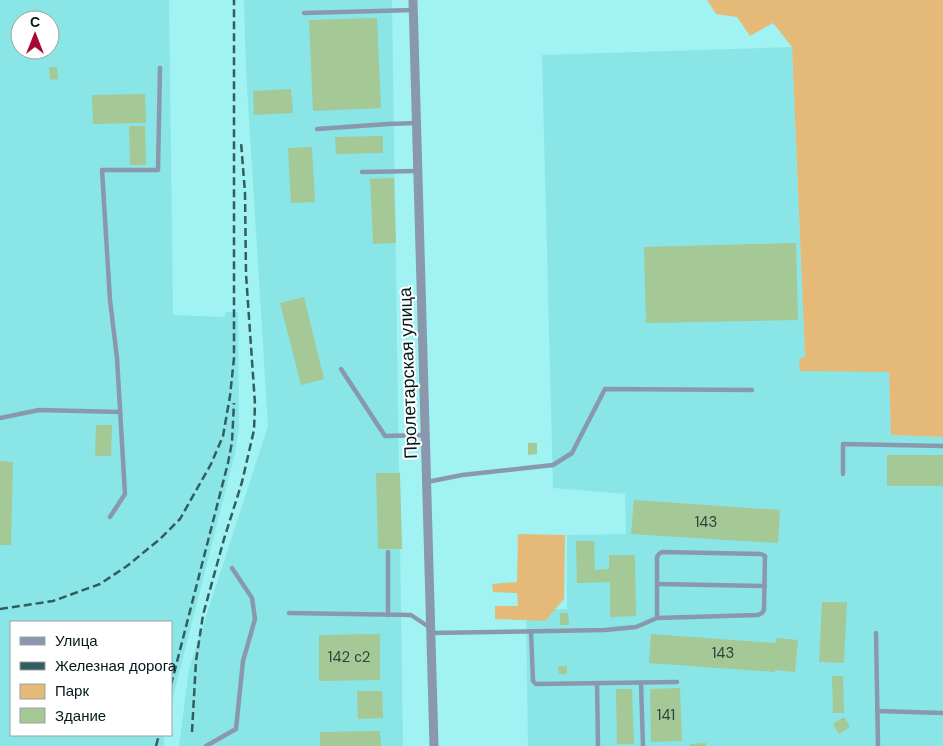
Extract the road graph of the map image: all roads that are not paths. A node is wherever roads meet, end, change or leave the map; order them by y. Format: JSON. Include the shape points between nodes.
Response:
{"nodes":[{"id":1,"x":413,"y":5,"type":"edge"},
{"id":2,"x":304,"y":13,"type":"dead end"},
{"id":3,"x":160,"y":68,"type":"dead end"},
{"id":4,"x":417,"y":123,"type":"junction"},
{"id":5,"x":317,"y":129,"type":"dead end"},
{"id":6,"x":418,"y":171,"type":"junction"},
{"id":7,"x":362,"y":172,"type":"dead end"},
{"id":8,"x":341,"y":370,"type":"dead end"},
{"id":9,"x":752,"y":390,"type":"dead end"},
{"id":10,"x":120,"y":412,"type":"junction"},
{"id":11,"x":0,"y":418,"type":"edge"},
{"id":12,"x":426,"y":436,"type":"junction"},
{"id":13,"x":943,"y":446,"type":"edge"},
{"id":14,"x":843,"y":474,"type":"dead end"},
{"id":15,"x":427,"y":482,"type":"junction"},
{"id":16,"x":110,"y":517,"type":"dead end"},
{"id":17,"x":388,"y":552,"type":"dead end"},
{"id":18,"x":232,"y":568,"type":"dead end"},
{"id":19,"x":657,"y":584,"type":"junction"},
{"id":20,"x":765,"y":586,"type":"junction"},
{"id":21,"x":289,"y":613,"type":"dead end"},
{"id":22,"x":388,"y":615,"type":"junction"},
{"id":23,"x":658,"y":618,"type":"junction"},
{"id":24,"x":431,"y":630,"type":"junction"},
{"id":25,"x":530,"y":631,"type":"junction"},
{"id":26,"x":876,"y":633,"type":"dead end"},
{"id":27,"x":678,"y":682,"type":"dead end"},
{"id":28,"x":597,"y":683,"type":"junction"},
{"id":29,"x":641,"y":683,"type":"junction"},
{"id":30,"x":877,"y":711,"type":"junction"},
{"id":31,"x":943,"y":713,"type":"edge"},
{"id":32,"x":206,"y":746,"type":"edge"},
{"id":33,"x":434,"y":746,"type":"edge"},
{"id":34,"x":598,"y":746,"type":"edge"},
{"id":35,"x":643,"y":746,"type":"edge"},
{"id":36,"x":878,"y":746,"type":"edge"}],
"edges":[{"from":1,"to":2,"type":"lane"},
{"from":1,"to":4,"type":"street","name":"Пролетарская улица"},
{"from":3,"to":10,"type":"lane","via":[[158,170],[102,170]]},
{"from":4,"to":5,"type":"lane"},
{"from":4,"to":6,"type":"street","name":"Пролетарская улица"},
{"from":6,"to":7,"type":"lane"},
{"from":6,"to":12,"type":"street","name":"Пролетарская улица"},
{"from":8,"to":12,"type":"lane","via":[[386,436]]},
{"from":9,"to":15,"type":"lane","via":[[605,389],[572,453],[553,465]]},
{"from":10,"to":11,"type":"lane","via":[[40,410]]},
{"from":10,"to":16,"type":"lane","via":[[126,494]]},
{"from":12,"to":15,"type":"street","name":"Пролетарская улица"},
{"from":13,"to":14,"type":"lane","via":[[843,444]]},
{"from":15,"to":24,"type":"street","name":"Пролетарская улица"},
{"from":17,"to":22,"type":"lane"},
{"from":18,"to":32,"type":"lane","via":[[252,598],[255,619],[243,661],[236,729]]},
{"from":19,"to":20,"type":"lane"},
{"from":19,"to":20,"type":"lane","via":[[657,557],[662,552],[760,554],[764,556]]},
{"from":19,"to":23,"type":"lane"},
{"from":20,"to":23,"type":"lane","via":[[764,610],[758,615]]},
{"from":21,"to":22,"type":"lane"},
{"from":22,"to":24,"type":"lane","via":[[411,615]]},
{"from":23,"to":25,"type":"lane","via":[[636,627]]},
{"from":24,"to":25,"type":"lane"},
{"from":24,"to":33,"type":"street","name":"Пролетарская улица"},
{"from":25,"to":28,"type":"lane","via":[[534,683]]},
{"from":26,"to":30,"type":"lane"},
{"from":27,"to":29,"type":"lane"},
{"from":28,"to":29,"type":"lane"},
{"from":28,"to":34,"type":"lane"},
{"from":29,"to":35,"type":"lane"},
{"from":30,"to":31,"type":"lane"},
{"from":30,"to":36,"type":"lane"}]}
